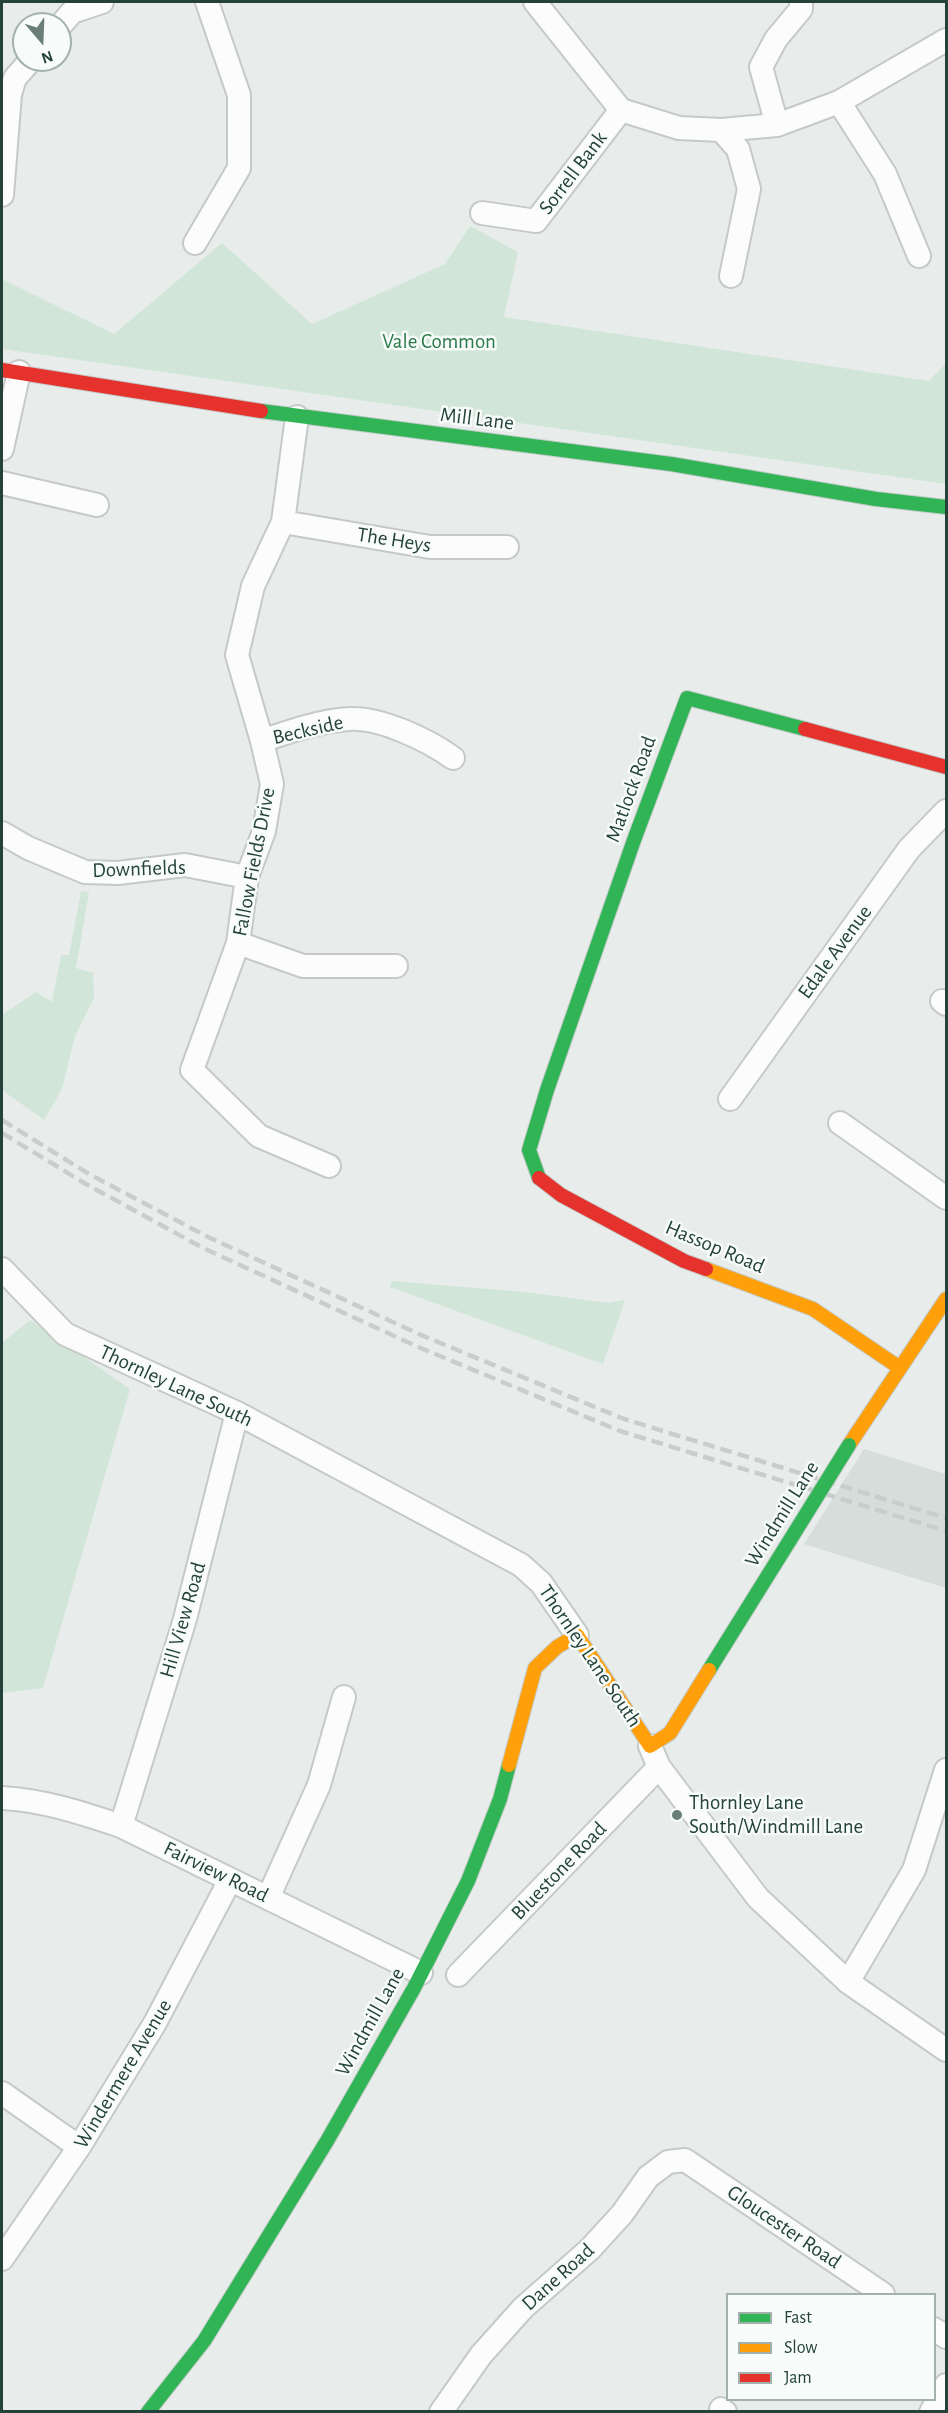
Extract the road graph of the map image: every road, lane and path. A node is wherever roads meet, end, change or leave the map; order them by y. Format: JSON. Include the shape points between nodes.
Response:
{"nodes":[{"id":1,"x":102,"y":2,"type":"edge"},
{"id":2,"x":207,"y":2,"type":"edge"},
{"id":3,"x":535,"y":2,"type":"edge"},
{"id":4,"x":801,"y":2,"type":"edge"},
{"id":5,"x":72,"y":12,"type":"edge"},
{"id":6,"x":946,"y":40,"type":"edge"},
{"id":7,"x":20,"y":72,"type":"edge"},
{"id":8,"x":839,"y":102,"type":"junction"},
{"id":9,"x":621,"y":110,"type":"junction"},
{"id":10,"x":777,"y":125,"type":"junction"},
{"id":11,"x":721,"y":130,"type":"junction"},
{"id":12,"x":2,"y":195,"type":"edge"},
{"id":13,"x":482,"y":213,"type":"dead end"},
{"id":14,"x":195,"y":243,"type":"dead end"},
{"id":15,"x":919,"y":256,"type":"dead end"},
{"id":16,"x":731,"y":276,"type":"dead end"},
{"id":17,"x":10,"y":371,"type":"edge"},
{"id":18,"x":297,"y":417,"type":"junction"},
{"id":19,"x":2,"y":449,"type":"edge"},
{"id":20,"x":2,"y":483,"type":"edge"},
{"id":21,"x":97,"y":506,"type":"dead end"},
{"id":22,"x":946,"y":507,"type":"edge"},
{"id":23,"x":283,"y":522,"type":"junction"},
{"id":24,"x":507,"y":547,"type":"dead end"},
{"id":25,"x":262,"y":741,"type":"junction"},
{"id":26,"x":453,"y":758,"type":"dead end"},
{"id":27,"x":946,"y":767,"type":"edge"},
{"id":28,"x":946,"y":811,"type":"edge"},
{"id":29,"x":2,"y":832,"type":"edge"},
{"id":30,"x":247,"y":877,"type":"junction"},
{"id":31,"x":238,"y":943,"type":"junction"},
{"id":32,"x":396,"y":966,"type":"dead end"},
{"id":33,"x":730,"y":1099,"type":"dead end"},
{"id":34,"x":840,"y":1123,"type":"dead end"},
{"id":35,"x":529,"y":1150,"type":"joint"},
{"id":36,"x":329,"y":1166,"type":"dead end"},
{"id":37,"x":946,"y":1198,"type":"edge"},
{"id":38,"x":2,"y":1269,"type":"edge"},
{"id":39,"x":946,"y":1299,"type":"edge"},
{"id":40,"x":900,"y":1368,"type":"junction"},
{"id":41,"x":237,"y":1413,"type":"junction"},
{"id":42,"x":577,"y":1635,"type":"junction"},
{"id":43,"x":344,"y":1697,"type":"dead end"},
{"id":44,"x":650,"y":1746,"type":"junction"},
{"id":45,"x":659,"y":1767,"type":"junction"},
{"id":46,"x":946,"y":1770,"type":"edge"},
{"id":47,"x":2,"y":1798,"type":"edge"},
{"id":48,"x":121,"y":1826,"type":"junction"},
{"id":49,"x":230,"y":1880,"type":"junction"},
{"id":50,"x":268,"y":1898,"type":"junction"},
{"id":51,"x":421,"y":1973,"type":"junction"},
{"id":52,"x":458,"y":1976,"type":"dead end"},
{"id":53,"x":848,"y":1982,"type":"junction"},
{"id":54,"x":946,"y":2050,"type":"edge"},
{"id":55,"x":2,"y":2094,"type":"edge"},
{"id":56,"x":79,"y":2147,"type":"junction"},
{"id":57,"x":686,"y":2160,"type":"joint"},
{"id":58,"x":2,"y":2259,"type":"edge"},
{"id":59,"x":881,"y":2293,"type":"edge"},
{"id":60,"x":946,"y":2385,"type":"edge"},
{"id":61,"x":148,"y":2412,"type":"edge"},
{"id":62,"x":441,"y":2412,"type":"edge"},
{"id":63,"x":931,"y":2412,"type":"edge"}],
"edges":[{"from":1,"to":5,"type":"street"},
{"from":2,"to":14,"type":"street","via":[[239,94],[239,168]]},
{"from":3,"to":9,"type":"street"},
{"from":4,"to":10,"type":"street","via":[[801,9],[776,39],[762,67]]},
{"from":6,"to":8,"type":"street"},
{"from":7,"to":12,"type":"street","via":[[10,94]]},
{"from":8,"to":10,"type":"street"},
{"from":8,"to":15,"type":"street","via":[[885,174]]},
{"from":9,"to":11,"type":"street","via":[[679,128]]},
{"from":9,"to":13,"type":"street","name":"Sorrell Bank","via":[[537,221]]},
{"from":10,"to":11,"type":"street"},
{"from":11,"to":16,"type":"street","via":[[738,149],[749,189]]},
{"from":17,"to":18,"type":"street","name":"Mill Lane"},
{"from":17,"to":19,"type":"street"},
{"from":18,"to":22,"type":"street","name":"Mill Lane","via":[[671,464]]},
{"from":18,"to":23,"type":"street","name":"Fallow Fields Drive"},
{"from":20,"to":21,"type":"street"},
{"from":23,"to":24,"type":"street","name":"The Heys","via":[[430,547]]},
{"from":23,"to":25,"type":"street","name":"Fallow Fields Drive","via":[[253,586],[237,655]]},
{"from":25,"to":26,"type":"street","name":"Beckside","via":[[293,730],[350,719],[389,725]]},
{"from":25,"to":30,"type":"street","name":"Fallow Fields Drive","via":[[272,784],[264,831]]},
{"from":27,"to":35,"type":"street","name":"Matlock Road","via":[[687,698],[634,840]]},
{"from":28,"to":33,"type":"street","name":"Edale Avenue","via":[[909,849]]},
{"from":29,"to":30,"type":"street","name":"Downfields","via":[[28,848],[85,872],[118,873],[185,865]]},
{"from":30,"to":31,"type":"street","name":"Fallow Fields Drive"},
{"from":31,"to":32,"type":"street","via":[[303,966]]},
{"from":31,"to":36,"type":"street","name":"Fallow Fields Drive","via":[[192,1070],[258,1136]]},
{"from":34,"to":37,"type":"street"},
{"from":35,"to":40,"type":"street","name":"Hassop Road","via":[[538,1177],[561,1195],[684,1261],[813,1309]]},
{"from":38,"to":41,"type":"street","name":"Thornley Lane South","via":[[65,1334]]},
{"from":39,"to":40,"type":"street","name":"Windmill Lane"},
{"from":40,"to":44,"type":"street","name":"Windmill Lane","bridge":true,"via":[[670,1733]]},
{"from":41,"to":42,"type":"street","name":"Thornley Lane South","via":[[521,1565],[541,1582]]},
{"from":41,"to":48,"type":"street","name":"Hill View Road","via":[[185,1619]]},
{"from":42,"to":44,"type":"street","name":"Thornley Lane South"},
{"from":42,"to":51,"type":"street","name":"Windmill Lane","via":[[535,1668],[500,1799],[468,1881]]},
{"from":43,"to":50,"type":"street","via":[[319,1785]]},
{"from":44,"to":45,"type":"street","name":"Thornley Lane South"},
{"from":45,"to":52,"type":"street","name":"Bluestone Road"},
{"from":45,"to":53,"type":"street","name":"Thornley Lane South","via":[[758,1898]]},
{"from":46,"to":53,"type":"street","via":[[914,1870]]},
{"from":47,"to":48,"type":"street","name":"Fairview Road","via":[[73,1810]]},
{"from":48,"to":49,"type":"street","name":"Fairview Road"},
{"from":49,"to":50,"type":"street","name":"Fairview Road"},
{"from":49,"to":56,"type":"street","name":"Windermere Avenue","via":[[156,2023]]},
{"from":50,"to":51,"type":"street","name":"Fairview Road"},
{"from":51,"to":61,"type":"street","name":"Windmill Lane","via":[[327,2141],[204,2341]]},
{"from":53,"to":54,"type":"street","name":"Thornley Lane South"},
{"from":55,"to":56,"type":"street"},
{"from":56,"to":58,"type":"street","name":"Windermere Avenue"},
{"from":57,"to":59,"type":"street","name":"Gloucester Road"},
{"from":57,"to":62,"type":"street","name":"Dane Road","via":[[668,2162],[648,2177],[590,2249],[523,2308],[481,2355]]},
{"from":60,"to":63,"type":"street"}]}
